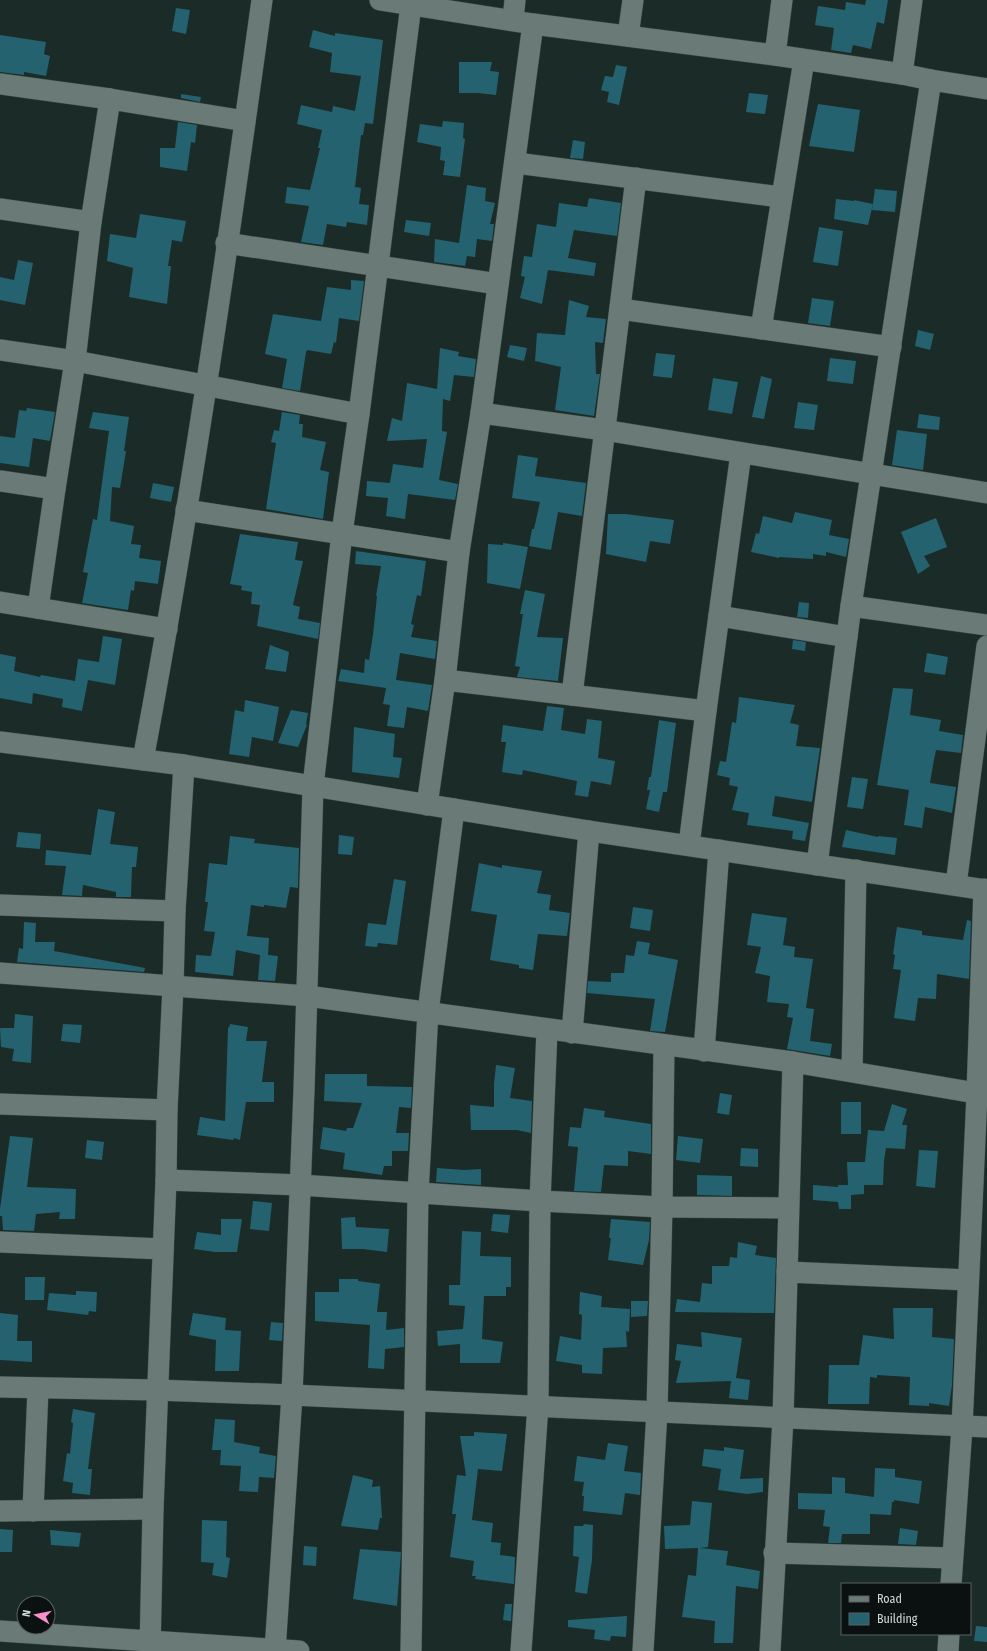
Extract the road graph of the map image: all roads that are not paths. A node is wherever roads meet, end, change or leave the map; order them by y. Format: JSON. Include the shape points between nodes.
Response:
{"nodes":[{"id":1,"x":262,"y":0,"type":"edge"},
{"id":2,"x":380,"y":0,"type":"edge"},
{"id":3,"x":515,"y":0,"type":"edge"},
{"id":4,"x":633,"y":0,"type":"edge"},
{"id":5,"x":782,"y":0,"type":"edge"},
{"id":6,"x":912,"y":0,"type":"edge"},
{"id":7,"x":411,"y":5,"type":"junction"},
{"id":8,"x":513,"y":20,"type":"junction"},
{"id":9,"x":533,"y":24,"type":"junction"},
{"id":10,"x":628,"y":36,"type":"junction"},
{"id":11,"x":774,"y":55,"type":"junction"},
{"id":12,"x":804,"y":60,"type":"junction"},
{"id":13,"x":902,"y":74,"type":"junction"},
{"id":14,"x":931,"y":80,"type":"junction"},
{"id":15,"x":0,"y":84,"type":"edge"},
{"id":16,"x":987,"y":89,"type":"edge"},
{"id":17,"x":110,"y":99,"type":"junction"},
{"id":18,"x":245,"y":121,"type":"junction"},
{"id":19,"x":516,"y":163,"type":"junction"},
{"id":20,"x":636,"y":178,"type":"junction"},
{"id":21,"x":781,"y":197,"type":"junction"},
{"id":22,"x":0,"y":209,"type":"edge"},
{"id":23,"x":91,"y":222,"type":"junction"},
{"id":24,"x":226,"y":243,"type":"junction"},
{"id":25,"x":378,"y":266,"type":"junction"},
{"id":26,"x":498,"y":284,"type":"junction"},
{"id":27,"x":620,"y":310,"type":"junction"},
{"id":28,"x":761,"y":329,"type":"junction"},
{"id":29,"x":891,"y":347,"type":"junction"},
{"id":30,"x":0,"y":350,"type":"edge"},
{"id":31,"x":75,"y":361,"type":"junction"},
{"id":32,"x":206,"y":386,"type":"junction"},
{"id":33,"x":481,"y":413,"type":"junction"},
{"id":34,"x":359,"y":414,"type":"junction"},
{"id":35,"x":604,"y":430,"type":"junction"},
{"id":36,"x":742,"y":453,"type":"junction"},
{"id":37,"x":871,"y":474,"type":"junction"},
{"id":38,"x":0,"y":481,"type":"edge"},
{"id":39,"x":55,"y":489,"type":"junction"},
{"id":40,"x":987,"y":493,"type":"edge"},
{"id":41,"x":186,"y":510,"type":"junction"},
{"id":42,"x":342,"y":533,"type":"junction"},
{"id":43,"x":459,"y":552,"type":"junction"},
{"id":44,"x":0,"y":602,"type":"edge"},
{"id":45,"x":851,"y":606,"type":"junction"},
{"id":46,"x":38,"y":608,"type":"junction"},
{"id":47,"x":719,"y":616,"type":"junction"},
{"id":48,"x":987,"y":625,"type":"edge"},
{"id":49,"x":168,"y":629,"type":"junction"},
{"id":50,"x":847,"y":637,"type":"junction"},
{"id":51,"x":987,"y":646,"type":"edge"},
{"id":52,"x":445,"y":680,"type":"junction"},
{"id":53,"x":572,"y":695,"type":"junction"},
{"id":54,"x":706,"y":711,"type":"junction"},
{"id":55,"x":0,"y":742,"type":"edge"},
{"id":56,"x":143,"y":760,"type":"junction"},
{"id":57,"x":184,"y":765,"type":"junction"},
{"id":58,"x":313,"y":786,"type":"junction"},
{"id":59,"x":427,"y":805,"type":"junction"},
{"id":60,"x":454,"y":809,"type":"junction"},
{"id":61,"x":590,"y":831,"type":"junction"},
{"id":62,"x":689,"y":845,"type":"junction"},
{"id":63,"x":719,"y":850,"type":"junction"},
{"id":64,"x":817,"y":865,"type":"junction"},
{"id":65,"x":856,"y":870,"type":"junction"},
{"id":66,"x":956,"y":885,"type":"junction"},
{"id":67,"x":985,"y":890,"type":"edge"},
{"id":68,"x":0,"y":905,"type":"edge"},
{"id":69,"x":174,"y":911,"type":"junction"},
{"id":70,"x":0,"y":973,"type":"edge"},
{"id":71,"x":173,"y":987,"type":"junction"},
{"id":72,"x":307,"y":996,"type":"junction"},
{"id":73,"x":428,"y":1012,"type":"junction"},
{"id":74,"x":547,"y":1030,"type":"junction"},
{"id":75,"x":572,"y":1033,"type":"junction"},
{"id":76,"x":664,"y":1045,"type":"junction"},
{"id":77,"x":704,"y":1051,"type":"junction"},
{"id":78,"x":793,"y":1062,"type":"junction"},
{"id":79,"x":852,"y":1071,"type":"junction"},
{"id":80,"x":982,"y":1094,"type":"edge"},
{"id":81,"x":0,"y":1104,"type":"edge"},
{"id":82,"x":167,"y":1110,"type":"junction"},
{"id":83,"x":166,"y":1180,"type":"junction"},
{"id":84,"x":300,"y":1185,"type":"junction"},
{"id":85,"x":418,"y":1193,"type":"junction"},
{"id":86,"x":540,"y":1201,"type":"junction"},
{"id":87,"x":662,"y":1207,"type":"junction"},
{"id":88,"x":788,"y":1208,"type":"junction"},
{"id":89,"x":0,"y":1242,"type":"edge"},
{"id":90,"x":163,"y":1249,"type":"junction"},
{"id":91,"x":787,"y":1272,"type":"junction"},
{"id":92,"x":968,"y":1280,"type":"junction"},
{"id":93,"x":0,"y":1387,"type":"edge"},
{"id":94,"x":38,"y":1389,"type":"junction"},
{"id":95,"x":157,"y":1390,"type":"junction"},
{"id":96,"x":292,"y":1395,"type":"junction"},
{"id":97,"x":414,"y":1401,"type":"junction"},
{"id":98,"x":538,"y":1405,"type":"junction"},
{"id":99,"x":657,"y":1411,"type":"junction"},
{"id":100,"x":783,"y":1418,"type":"junction"},
{"id":101,"x":962,"y":1426,"type":"junction"},
{"id":102,"x":987,"y":1427,"type":"edge"},
{"id":103,"x":153,"y":1509,"type":"junction"},
{"id":104,"x":0,"y":1511,"type":"edge"},
{"id":105,"x":33,"y":1512,"type":"junction"},
{"id":106,"x":774,"y":1553,"type":"junction"},
{"id":107,"x":952,"y":1558,"type":"junction"},
{"id":108,"x":951,"y":1583,"type":"edge"},
{"id":109,"x":0,"y":1631,"type":"edge"},
{"id":110,"x":949,"y":1635,"type":"edge"},
{"id":111,"x":150,"y":1647,"type":"edge"},
{"id":112,"x":275,"y":1650,"type":"edge"},
{"id":113,"x":299,"y":1651,"type":"edge"},
{"id":114,"x":411,"y":1651,"type":"edge"},
{"id":115,"x":521,"y":1651,"type":"edge"},
{"id":116,"x":643,"y":1651,"type":"edge"},
{"id":117,"x":770,"y":1651,"type":"edge"},
{"id":118,"x":948,"y":1651,"type":"edge"}],
"edges":[{"from":1,"to":18,"type":"street"},
{"from":2,"to":7,"type":"street"},
{"from":3,"to":8,"type":"street"},
{"from":4,"to":10,"type":"street"},
{"from":5,"to":11,"type":"street"},
{"from":6,"to":13,"type":"street"},
{"from":7,"to":8,"type":"street"},
{"from":7,"to":25,"type":"street"},
{"from":8,"to":9,"type":"street"},
{"from":9,"to":10,"type":"street"},
{"from":9,"to":19,"type":"street"},
{"from":10,"to":11,"type":"street"},
{"from":11,"to":12,"type":"street"},
{"from":12,"to":13,"type":"street"},
{"from":12,"to":21,"type":"street"},
{"from":13,"to":14,"type":"street"},
{"from":14,"to":16,"type":"street"},
{"from":14,"to":29,"type":"street"},
{"from":15,"to":17,"type":"street"},
{"from":17,"to":18,"type":"street"},
{"from":17,"to":23,"type":"street"},
{"from":18,"to":24,"type":"street"},
{"from":19,"to":20,"type":"street"},
{"from":19,"to":26,"type":"street"},
{"from":20,"to":21,"type":"street"},
{"from":20,"to":27,"type":"street"},
{"from":21,"to":28,"type":"street"},
{"from":22,"to":23,"type":"street"},
{"from":23,"to":31,"type":"street"},
{"from":24,"to":25,"type":"street"},
{"from":24,"to":32,"type":"street"},
{"from":25,"to":26,"type":"street"},
{"from":25,"to":34,"type":"street"},
{"from":26,"to":33,"type":"street"},
{"from":27,"to":28,"type":"street"},
{"from":27,"to":35,"type":"street"},
{"from":28,"to":29,"type":"street"},
{"from":29,"to":37,"type":"street"},
{"from":30,"to":31,"type":"street"},
{"from":31,"to":32,"type":"street"},
{"from":31,"to":39,"type":"street"},
{"from":32,"to":34,"type":"street"},
{"from":32,"to":41,"type":"street"},
{"from":33,"to":35,"type":"street"},
{"from":33,"to":43,"type":"street"},
{"from":34,"to":42,"type":"street"},
{"from":35,"to":36,"type":"street"},
{"from":35,"to":53,"type":"street"},
{"from":36,"to":37,"type":"street"},
{"from":36,"to":47,"type":"street"},
{"from":37,"to":40,"type":"street"},
{"from":37,"to":45,"type":"street"},
{"from":38,"to":39,"type":"street"},
{"from":39,"to":46,"type":"street"},
{"from":41,"to":42,"type":"street"},
{"from":41,"to":49,"type":"street"},
{"from":42,"to":43,"type":"street"},
{"from":42,"to":58,"type":"street"},
{"from":43,"to":52,"type":"street"},
{"from":44,"to":46,"type":"street"},
{"from":45,"to":48,"type":"street"},
{"from":45,"to":50,"type":"street"},
{"from":46,"to":49,"type":"street"},
{"from":47,"to":50,"type":"street"},
{"from":47,"to":54,"type":"street"},
{"from":49,"to":56,"type":"street"},
{"from":50,"to":64,"type":"street"},
{"from":51,"to":66,"type":"street"},
{"from":52,"to":53,"type":"street"},
{"from":52,"to":59,"type":"street"},
{"from":53,"to":54,"type":"street"},
{"from":54,"to":62,"type":"street"},
{"from":55,"to":56,"type":"street"},
{"from":56,"to":57,"type":"street"},
{"from":57,"to":58,"type":"street"},
{"from":57,"to":69,"type":"street"},
{"from":58,"to":59,"type":"street"},
{"from":58,"to":72,"type":"street"},
{"from":59,"to":60,"type":"street"},
{"from":60,"to":61,"type":"street"},
{"from":60,"to":73,"type":"street"},
{"from":61,"to":62,"type":"street"},
{"from":61,"to":75,"type":"street"},
{"from":62,"to":63,"type":"street"},
{"from":63,"to":64,"type":"street"},
{"from":63,"to":77,"type":"street"},
{"from":64,"to":65,"type":"street"},
{"from":65,"to":66,"type":"street"},
{"from":65,"to":79,"type":"street"},
{"from":66,"to":67,"type":"street"},
{"from":67,"to":80,"type":"street"},
{"from":68,"to":69,"type":"street"},
{"from":69,"to":71,"type":"street"},
{"from":70,"to":71,"type":"street"},
{"from":71,"to":72,"type":"street"},
{"from":71,"to":82,"type":"street"},
{"from":72,"to":73,"type":"street"},
{"from":72,"to":84,"type":"street"},
{"from":73,"to":74,"type":"street"},
{"from":73,"to":85,"type":"street"},
{"from":74,"to":75,"type":"street"},
{"from":74,"to":86,"type":"street"},
{"from":75,"to":76,"type":"street"},
{"from":76,"to":77,"type":"street"},
{"from":76,"to":87,"type":"street"},
{"from":77,"to":78,"type":"street"},
{"from":78,"to":79,"type":"street"},
{"from":78,"to":88,"type":"street"},
{"from":79,"to":80,"type":"street"},
{"from":80,"to":92,"type":"street"},
{"from":81,"to":82,"type":"street"},
{"from":82,"to":83,"type":"street"},
{"from":83,"to":84,"type":"street"},
{"from":83,"to":90,"type":"street"},
{"from":84,"to":85,"type":"street"},
{"from":84,"to":96,"type":"street"},
{"from":85,"to":86,"type":"street"},
{"from":85,"to":97,"type":"street"},
{"from":86,"to":87,"type":"street"},
{"from":86,"to":98,"type":"street"},
{"from":87,"to":88,"type":"street"},
{"from":87,"to":99,"type":"street"},
{"from":88,"to":91,"type":"street"},
{"from":89,"to":90,"type":"street"},
{"from":90,"to":95,"type":"street"},
{"from":91,"to":92,"type":"street"},
{"from":91,"to":100,"type":"street"},
{"from":92,"to":101,"type":"street"},
{"from":93,"to":94,"type":"street"},
{"from":94,"to":95,"type":"street"},
{"from":94,"to":105,"type":"street"},
{"from":95,"to":96,"type":"street"},
{"from":95,"to":103,"type":"street"},
{"from":96,"to":97,"type":"street"},
{"from":96,"to":112,"type":"street"},
{"from":97,"to":98,"type":"street"},
{"from":97,"to":114,"type":"street"},
{"from":98,"to":99,"type":"street"},
{"from":98,"to":115,"type":"street"},
{"from":99,"to":100,"type":"street"},
{"from":99,"to":116,"type":"street"},
{"from":100,"to":101,"type":"street"},
{"from":100,"to":106,"type":"street"},
{"from":101,"to":102,"type":"street"},
{"from":101,"to":107,"type":"street"},
{"from":103,"to":105,"type":"street"},
{"from":103,"to":111,"type":"street"},
{"from":104,"to":105,"type":"street"},
{"from":106,"to":107,"type":"street"},
{"from":106,"to":117,"type":"street"},
{"from":107,"to":108,"type":"street"},
{"from":109,"to":111,"type":"street"},
{"from":110,"to":118,"type":"street"},
{"from":111,"to":112,"type":"street"},
{"from":112,"to":113,"type":"street"}]}
